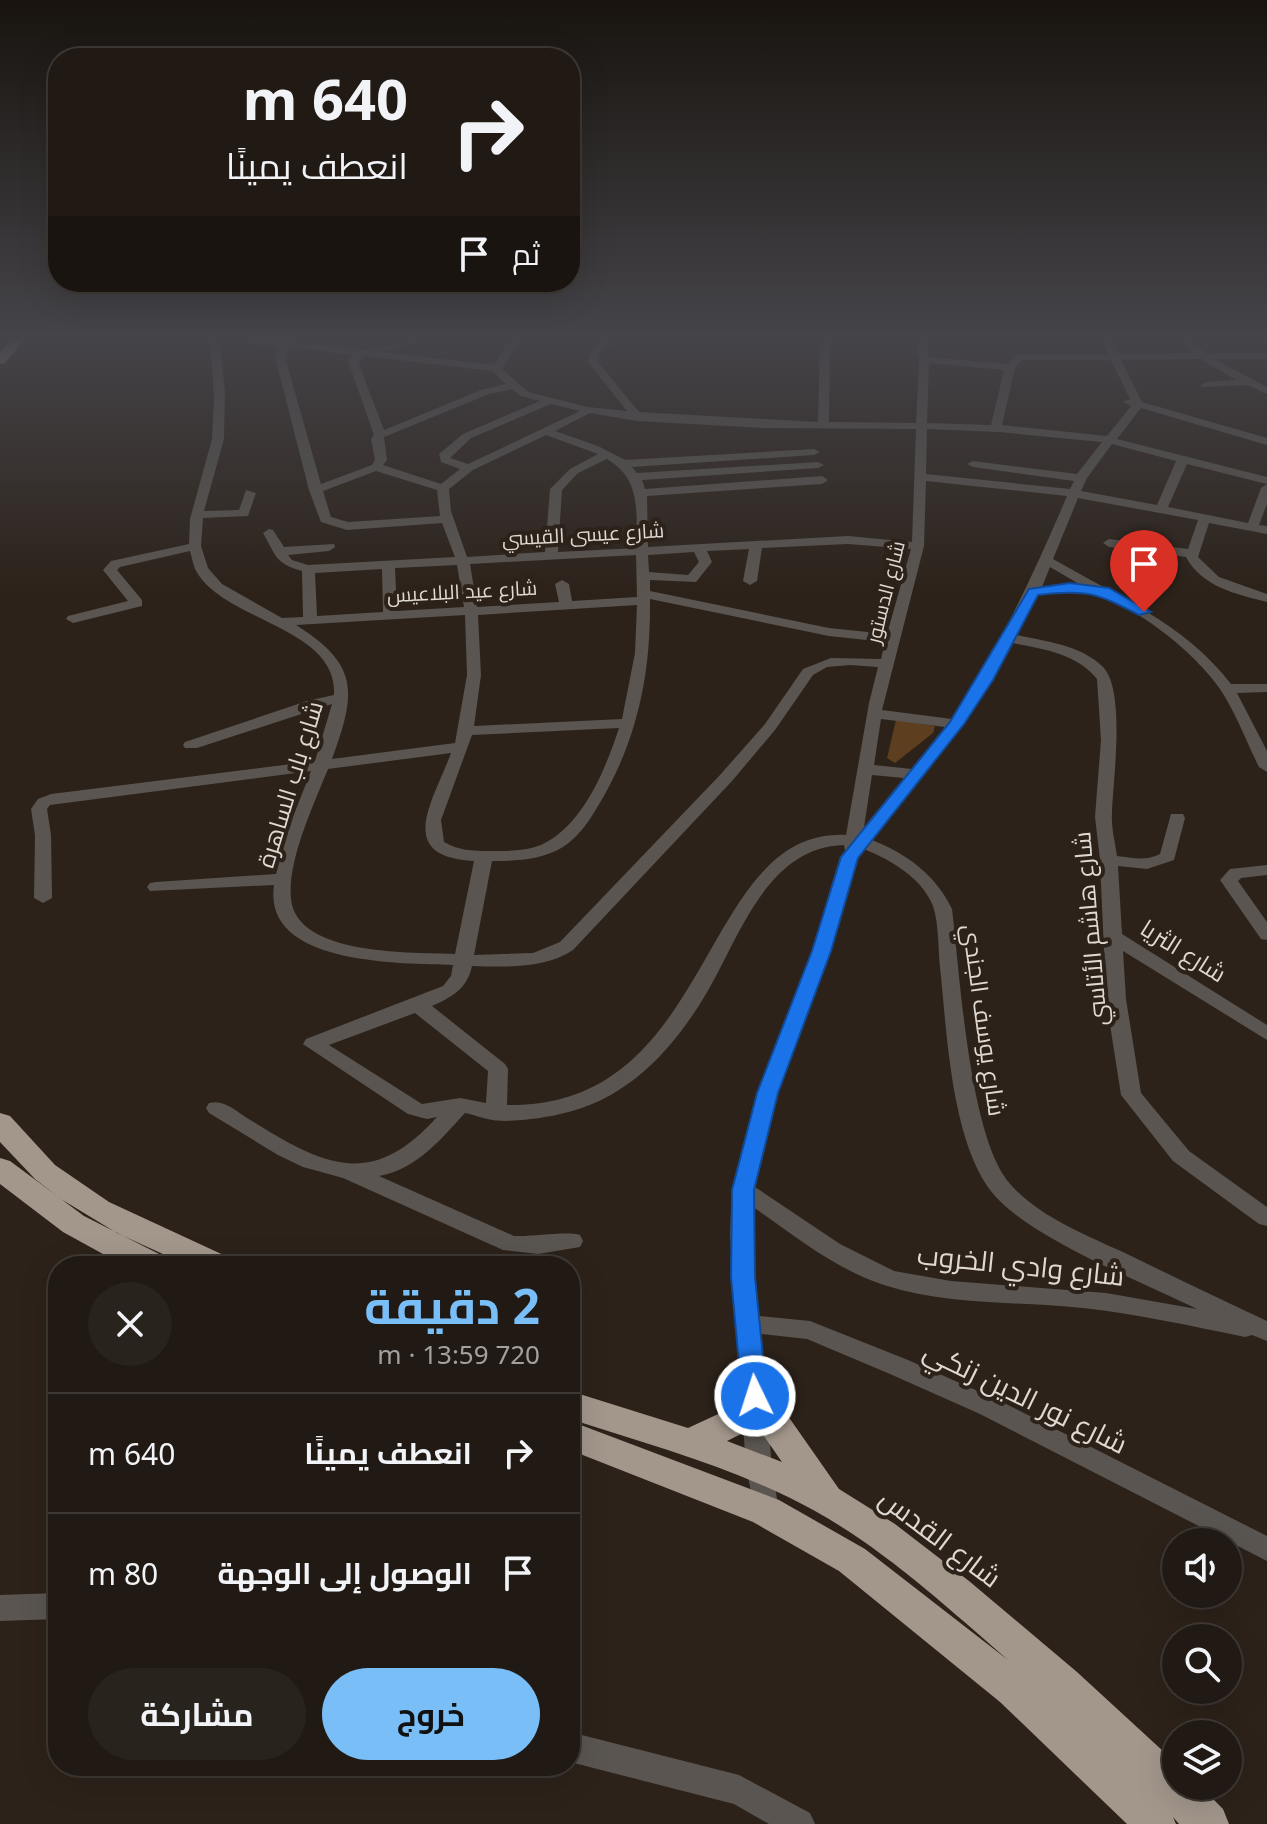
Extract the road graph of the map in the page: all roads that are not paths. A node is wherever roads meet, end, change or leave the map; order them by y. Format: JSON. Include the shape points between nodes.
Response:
{"nodes":[{"id":1,"x":219,"y":421,"type":"edge"},
{"id":2,"x":297,"y":421,"type":"edge"},
{"id":3,"x":375,"y":421,"type":"edge"},
{"id":4,"x":414,"y":421,"type":"edge"},
{"id":5,"x":501,"y":421,"type":"edge"},
{"id":6,"x":566,"y":421,"type":"edge"},
{"id":7,"x":723,"y":421,"type":"edge"},
{"id":8,"x":823,"y":421,"type":"edge"},
{"id":9,"x":921,"y":421,"type":"edge"},
{"id":10,"x":998,"y":421,"type":"edge"},
{"id":11,"x":1121,"y":421,"type":"edge"},
{"id":12,"x":1200,"y":421,"type":"edge"},
{"id":13,"x":803,"y":424,"type":"junction"},
{"id":14,"x":823,"y":425,"type":"junction"},
{"id":15,"x":921,"y":426,"type":"junction"},
{"id":16,"x":996,"y":428,"type":"junction"},
{"id":17,"x":544,"y":431,"type":"junction"},
{"id":18,"x":380,"y":435,"type":"junction"},
{"id":19,"x":1111,"y":441,"type":"junction"},
{"id":20,"x":1267,"y":442,"type":"edge"},
{"id":21,"x":814,"y":452,"type":"junction"},
{"id":22,"x":605,"y":455,"type":"junction"},
{"id":23,"x":1183,"y":459,"type":"junction"},
{"id":24,"x":621,"y":464,"type":"junction"},
{"id":25,"x":973,"y":464,"type":"dead end"},
{"id":26,"x":818,"y":465,"type":"junction"},
{"id":27,"x":376,"y":467,"type":"junction"},
{"id":28,"x":469,"y":468,"type":"junction"},
{"id":29,"x":634,"y":477,"type":"junction"},
{"id":30,"x":921,"y":477,"type":"junction"},
{"id":31,"x":1080,"y":478,"type":"junction"},
{"id":32,"x":822,"y":480,"type":"junction"},
{"id":33,"x":1267,"y":481,"type":"edge"},
{"id":34,"x":443,"y":488,"type":"junction"},
{"id":35,"x":1267,"y":488,"type":"edge"},
{"id":36,"x":315,"y":490,"type":"junction"},
{"id":37,"x":250,"y":493,"type":"dead end"},
{"id":38,"x":641,"y":493,"type":"junction"},
{"id":39,"x":828,"y":493,"type":"dead end"},
{"id":40,"x":1073,"y":493,"type":"junction"},
{"id":41,"x":1161,"y":509,"type":"junction"},
{"id":42,"x":198,"y":515,"type":"junction"},
{"id":43,"x":1205,"y":517,"type":"junction"},
{"id":44,"x":446,"y":519,"type":"junction"},
{"id":45,"x":1252,"y":527,"type":"junction"},
{"id":46,"x":1267,"y":530,"type":"edge"},
{"id":47,"x":269,"y":533,"type":"dead end"},
{"id":48,"x":1109,"y":543,"type":"dead end"},
{"id":49,"x":756,"y":544,"type":"junction"},
{"id":50,"x":195,"y":546,"type":"junction"},
{"id":51,"x":918,"y":546,"type":"junction"},
{"id":52,"x":329,"y":547,"type":"dead end"},
{"id":53,"x":703,"y":547,"type":"junction"},
{"id":54,"x":642,"y":551,"type":"junction"},
{"id":55,"x":277,"y":552,"type":"junction"},
{"id":56,"x":1193,"y":554,"type":"junction"},
{"id":57,"x":551,"y":556,"type":"junction"},
{"id":58,"x":464,"y":561,"type":"junction"},
{"id":59,"x":1048,"y":561,"type":"junction"},
{"id":60,"x":388,"y":565,"type":"junction"},
{"id":61,"x":308,"y":569,"type":"junction"},
{"id":62,"x":643,"y":576,"type":"junction"},
{"id":63,"x":750,"y":581,"type":"dead end"},
{"id":64,"x":562,"y":584,"type":"dead end"},
{"id":65,"x":1104,"y":591,"type":"junction"},
{"id":66,"x":1033,"y":592,"type":"junction"},
{"id":67,"x":642,"y":597,"type":"junction"},
{"id":68,"x":1267,"y":598,"type":"edge"},
{"id":69,"x":566,"y":605,"type":"junction"},
{"id":70,"x":472,"y":610,"type":"junction"},
{"id":71,"x":390,"y":615,"type":"junction"},
{"id":72,"x":73,"y":619,"type":"dead end"},
{"id":73,"x":310,"y":621,"type":"junction"},
{"id":74,"x":284,"y":622,"type":"junction"},
{"id":75,"x":1009,"y":638,"type":"junction"},
{"id":76,"x":895,"y":639,"type":"junction"},
{"id":77,"x":887,"y":664,"type":"junction"},
{"id":78,"x":1267,"y":688,"type":"edge"},
{"id":79,"x":1227,"y":689,"type":"junction"},
{"id":80,"x":341,"y":698,"type":"junction"},
{"id":81,"x":874,"y":714,"type":"junction"},
{"id":82,"x":628,"y":723,"type":"junction"},
{"id":83,"x":956,"y":724,"type":"junction"},
{"id":84,"x":463,"y":739,"type":"junction"},
{"id":85,"x":191,"y":745,"type":"dead end"},
{"id":86,"x":321,"y":766,"type":"junction"},
{"id":87,"x":1267,"y":767,"type":"edge"},
{"id":88,"x":863,"y":774,"type":"junction"},
{"id":89,"x":912,"y":779,"type":"junction"},
{"id":90,"x":1177,"y":818,"type":"dead end"},
{"id":91,"x":856,"y":844,"type":"junction"},
{"id":92,"x":484,"y":856,"type":"junction"},
{"id":93,"x":1109,"y":860,"type":"junction"},
{"id":94,"x":1267,"y":870,"type":"edge"},
{"id":95,"x":284,"y":879,"type":"junction"},
{"id":96,"x":156,"y":887,"type":"dead end"},
{"id":97,"x":43,"y":898,"type":"dead end"},
{"id":98,"x":1267,"y":935,"type":"edge"},
{"id":99,"x":1114,"y":937,"type":"junction"},
{"id":100,"x":464,"y":960,"type":"junction"},
{"id":101,"x":418,"y":1005,"type":"junction"},
{"id":102,"x":1267,"y":1034,"type":"edge"},
{"id":103,"x":460,"y":1105,"type":"junction"},
{"id":104,"x":216,"y":1108,"type":"dead end"},
{"id":105,"x":496,"y":1114,"type":"junction"},
{"id":106,"x":0,"y":1123,"type":"edge"},
{"id":107,"x":0,"y":1168,"type":"edge"},
{"id":108,"x":345,"y":1171,"type":"junction"},
{"id":109,"x":743,"y":1190,"type":"junction"},
{"id":110,"x":1267,"y":1218,"type":"edge"},
{"id":111,"x":572,"y":1241,"type":"dead end"},
{"id":112,"x":132,"y":1256,"type":"edge"},
{"id":113,"x":195,"y":1256,"type":"edge"},
{"id":114,"x":750,"y":1324,"type":"junction"},
{"id":115,"x":1267,"y":1332,"type":"edge"},
{"id":116,"x":755,"y":1404,"type":"junction"},
{"id":117,"x":580,"y":1408,"type":"edge"},
{"id":118,"x":580,"y":1439,"type":"edge"},
{"id":119,"x":688,"y":1444,"type":"junction"},
{"id":120,"x":759,"y":1468,"type":"junction"},
{"id":121,"x":827,"y":1500,"type":"junction"},
{"id":122,"x":766,"y":1511,"type":"junction"},
{"id":123,"x":1267,"y":1549,"type":"edge"},
{"id":124,"x":48,"y":1606,"type":"edge"},
{"id":125,"x":0,"y":1608,"type":"edge"},
{"id":126,"x":580,"y":1750,"type":"edge"},
{"id":127,"x":799,"y":1824,"type":"edge"},
{"id":128,"x":1155,"y":1824,"type":"edge"},
{"id":129,"x":1208,"y":1824,"type":"edge"}],
"edges":[{"from":1,"to":42,"type":"street"},
{"from":2,"to":36,"type":"street"},
{"from":3,"to":18,"type":"street"},
{"from":4,"to":18,"type":"street"},
{"from":5,"to":28,"type":"street","via":[[467,436],[443,456]]},
{"from":6,"to":17,"type":"street"},
{"from":7,"to":13,"type":"street"},
{"from":8,"to":14,"type":"street"},
{"from":9,"to":15,"type":"street","name":"شارع الدستور"},
{"from":10,"to":16,"type":"street"},
{"from":11,"to":19,"type":"street"},
{"from":12,"to":20,"type":"street"},
{"from":13,"to":14,"type":"street"},
{"from":13,"to":21,"type":"street"},
{"from":14,"to":15,"type":"street"},
{"from":15,"to":16,"type":"street"},
{"from":15,"to":30,"type":"street","name":"شارع الدستور"},
{"from":16,"to":19,"type":"street"},
{"from":17,"to":22,"type":"street"},
{"from":17,"to":28,"type":"street"},
{"from":18,"to":27,"type":"street","via":[[381,460]]},
{"from":19,"to":23,"type":"street"},
{"from":19,"to":31,"type":"street"},
{"from":21,"to":24,"type":"street"},
{"from":21,"to":26,"type":"street"},
{"from":22,"to":24,"type":"street"},
{"from":22,"to":57,"type":"street","via":[[574,471],[556,489]]},
{"from":23,"to":33,"type":"street"},
{"from":23,"to":41,"type":"street"},
{"from":24,"to":29,"type":"street"},
{"from":25,"to":31,"type":"street"},
{"from":26,"to":29,"type":"street"},
{"from":26,"to":32,"type":"street"},
{"from":27,"to":34,"type":"street"},
{"from":27,"to":36,"type":"street"},
{"from":28,"to":34,"type":"street"},
{"from":29,"to":38,"type":"street"},
{"from":30,"to":40,"type":"street"},
{"from":30,"to":51,"type":"street","name":"شارع الدستور"},
{"from":31,"to":40,"type":"street"},
{"from":32,"to":38,"type":"street"},
{"from":32,"to":39,"type":"street"},
{"from":34,"to":44,"type":"street"},
{"from":35,"to":45,"type":"street"},
{"from":36,"to":44,"type":"street","via":[[325,519],[332,524]]},
{"from":37,"to":42,"type":"street","via":[[244,513]]},
{"from":38,"to":54,"type":"street"},
{"from":40,"to":41,"type":"street"},
{"from":40,"to":59,"type":"street"},
{"from":41,"to":43,"type":"street"},
{"from":42,"to":50,"type":"street"},
{"from":43,"to":45,"type":"street"},
{"from":43,"to":56,"type":"street"},
{"from":44,"to":58,"type":"street"},
{"from":45,"to":46,"type":"street"},
{"from":47,"to":55,"type":"street"},
{"from":48,"to":56,"type":"street"},
{"from":49,"to":51,"type":"street","name":"شارع عيسى القيسي","via":[[848,540]]},
{"from":49,"to":53,"type":"street","name":"شارع عيسى القيسي"},
{"from":49,"to":63,"type":"street"},
{"from":50,"to":72,"type":"street","via":[[116,564],[110,570],[137,603]]},
{"from":50,"to":74,"type":"street","name":"شارع باب الساهرة","via":[[213,583],[241,603]]},
{"from":51,"to":76,"type":"street","name":"شارع الدستور"},
{"from":52,"to":55,"type":"street"},
{"from":53,"to":54,"type":"street","name":"شارع عيسى القيسي"},
{"from":53,"to":62,"type":"street","via":[[706,562],[691,579]]},
{"from":54,"to":57,"type":"street","name":"شارع عيسى القيسي"},
{"from":54,"to":62,"type":"street"},
{"from":55,"to":61,"type":"street","via":[[292,566]]},
{"from":56,"to":68,"type":"street","via":[[1208,575]]},
{"from":57,"to":58,"type":"street","name":"شارع عيسى القيسي"},
{"from":58,"to":60,"type":"street","name":"شارع عيسى القيسي"},
{"from":58,"to":70,"type":"street"},
{"from":59,"to":65,"type":"street"},
{"from":59,"to":66,"type":"street"},
{"from":60,"to":61,"type":"street","name":"شارع عيسى القيسي"},
{"from":60,"to":71,"type":"street"},
{"from":61,"to":73,"type":"street"},
{"from":62,"to":67,"type":"street"},
{"from":64,"to":69,"type":"street"},
{"from":65,"to":66,"type":"street","via":[[1070,587]]},
{"from":65,"to":79,"type":"street","via":[[1156,621]]},
{"from":66,"to":75,"type":"street"},
{"from":67,"to":69,"type":"street","name":"شارع عيد البلاعيس"},
{"from":67,"to":76,"type":"street","name":"شارع عيد البلاعيس"},
{"from":67,"to":82,"type":"street","via":[[642,662]]},
{"from":69,"to":70,"type":"street","name":"شارع عيد البلاعيس"},
{"from":70,"to":71,"type":"street","name":"شارع عيد البلاعيس"},
{"from":70,"to":84,"type":"street","via":[[474,680]]},
{"from":71,"to":73,"type":"street","name":"شارع عيد البلاعيس"},
{"from":73,"to":74,"type":"street","name":"شارع عيد البلاعيس"},
{"from":74,"to":80,"type":"street","name":"شارع باب الساهرة","via":[[313,643],[340,673]]},
{"from":75,"to":83,"type":"street"},
{"from":75,"to":93,"type":"street","name":"شارع هاشم الأتاسي","via":[[1077,657],[1104,678],[1109,740],[1103,817]]},
{"from":76,"to":77,"type":"street","name":"شارع الدستور"},
{"from":77,"to":81,"type":"street","name":"شارع الدستور"},
{"from":77,"to":100,"type":"street","name":"شارع باب الساهرة","via":[[836,662],[807,673],[762,735],[568,945],[546,955]]},
{"from":78,"to":79,"type":"street"},
{"from":79,"to":87,"type":"street"},
{"from":80,"to":85,"type":"street"},
{"from":80,"to":86,"type":"street","name":"شارع باب الساهرة"},
{"from":81,"to":83,"type":"street"},
{"from":81,"to":88,"type":"street","name":"شارع الدستور"},
{"from":82,"to":84,"type":"street"},
{"from":82,"to":92,"type":"street","via":[[615,766],[571,832],[535,853]]},
{"from":83,"to":89,"type":"street"},
{"from":84,"to":86,"type":"street"},
{"from":84,"to":92,"type":"street","via":[[433,820],[433,836],[448,853]]},
{"from":86,"to":95,"type":"street","name":"شارع باب الساهرة"},
{"from":86,"to":97,"type":"street","via":[[44,802],[39,809]]},
{"from":88,"to":89,"type":"street"},
{"from":88,"to":91,"type":"street","name":"شارع الدستور"},
{"from":89,"to":91,"type":"street"},
{"from":90,"to":93,"type":"street","via":[[1164,860]]},
{"from":91,"to":105,"type":"street","via":[[817,843],[786,859],[740,912],[684,1012],[623,1079],[548,1113]]},
{"from":91,"to":109,"type":"street","via":[[768,1093]]},
{"from":91,"to":115,"type":"street","name":"شارع يوسف الجندي","via":[[899,859],[918,873],[943,909],[963,1086],[983,1157],[1002,1190],[1072,1238]]},
{"from":92,"to":100,"type":"street"},
{"from":93,"to":99,"type":"street","name":"شارع هاشم الأتاسي"},
{"from":94,"to":98,"type":"street","via":[[1236,873],[1229,880]]},
{"from":95,"to":96,"type":"street"},
{"from":95,"to":100,"type":"street","name":"شارع باب الساهرة","via":[[282,904],[288,917],[316,941],[379,956]]},
{"from":99,"to":102,"type":"street","name":"شارع الثريا"},
{"from":99,"to":110,"type":"street","name":"شارع هاشم الأتاسي","via":[[1116,999],[1131,1095],[1181,1156]]},
{"from":100,"to":101,"type":"street","via":[[452,988]]},
{"from":101,"to":103,"type":"street","via":[[313,1044],[415,1109],[427,1112]]},
{"from":101,"to":105,"type":"street","via":[[498,1069]]},
{"from":103,"to":105,"type":"street"},
{"from":103,"to":108,"type":"street","via":[[400,1162],[377,1170]]},
{"from":104,"to":108,"type":"street","via":[[307,1162]]},
{"from":106,"to":113,"type":"highway","via":[[15,1145],[91,1207]]},
{"from":107,"to":112,"type":"highway","via":[[62,1219]]},
{"from":108,"to":111,"type":"street","via":[[511,1244]]},
{"from":109,"to":114,"type":"street","via":[[742,1262]]},
{"from":109,"to":115,"type":"street","name":"شارع وادي الخروب","via":[[866,1268],[901,1281],[1162,1310]]},
{"from":114,"to":116,"type":"street"},
{"from":114,"to":123,"type":"street","name":"شارع نور الدين زنكي","via":[[810,1330],[899,1367],[989,1407]]},
{"from":116,"to":119,"type":"highway"},
{"from":116,"to":120,"type":"street"},
{"from":116,"to":121,"type":"highway"},
{"from":117,"to":119,"type":"highway","name":"شارع القدس"},
{"from":118,"to":122,"type":"highway"},
{"from":119,"to":120,"type":"highway","name":"شارع القدس"},
{"from":120,"to":121,"type":"highway","name":"شارع القدس"},
{"from":120,"to":122,"type":"street"},
{"from":121,"to":129,"type":"highway","name":"شارع القدس","via":[[931,1572],[1036,1659],[1142,1754]]},
{"from":122,"to":128,"type":"highway","via":[[852,1560],[889,1588],[1014,1689]]},
{"from":124,"to":125,"type":"street"},
{"from":126,"to":127,"type":"street","via":[[739,1790]]}]}
